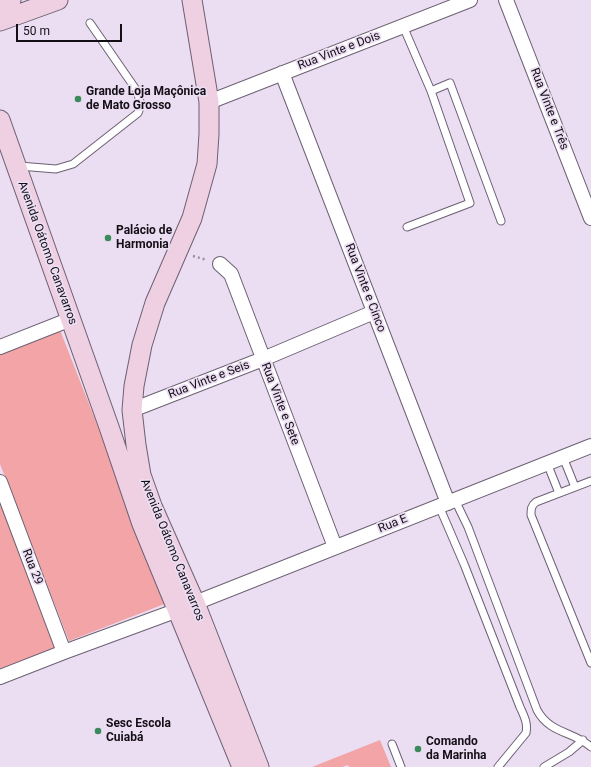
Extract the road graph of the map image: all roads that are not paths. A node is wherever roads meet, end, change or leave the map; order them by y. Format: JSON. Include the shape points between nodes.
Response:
{"nodes":[{"id":1,"x":11,"y":0,"type":"edge"},
{"id":2,"x":58,"y":0,"type":"edge"},
{"id":3,"x":192,"y":0,"type":"edge"},
{"id":4,"x":470,"y":0,"type":"edge"},
{"id":5,"x":506,"y":0,"type":"edge"},
{"id":6,"x":0,"y":4,"type":"edge"},
{"id":7,"x":0,"y":21,"type":"edge"},
{"id":8,"x":90,"y":23,"type":"dead end"},
{"id":9,"x":403,"y":26,"type":"junction"},
{"id":10,"x":282,"y":73,"type":"junction"},
{"id":11,"x":431,"y":91,"type":"junction"},
{"id":12,"x":209,"y":102,"type":"junction"},
{"id":13,"x":0,"y":120,"type":"edge"},
{"id":14,"x":17,"y":167,"type":"junction"},
{"id":15,"x":591,"y":218,"type":"edge"},
{"id":16,"x":501,"y":221,"type":"dead end"},
{"id":17,"x":406,"y":227,"type":"dead end"},
{"id":18,"x":220,"y":264,"type":"road end"},
{"id":19,"x":374,"y":312,"type":"junction"},
{"id":20,"x":71,"y":319,"type":"junction"},
{"id":21,"x":0,"y":347,"type":"edge"},
{"id":22,"x":263,"y":360,"type":"junction"},
{"id":23,"x":132,"y":410,"type":"junction"},
{"id":24,"x":591,"y":446,"type":"edge"},
{"id":25,"x":562,"y":457,"type":"junction"},
{"id":26,"x":547,"y":463,"type":"junction"},
{"id":27,"x":591,"y":481,"type":"edge"},
{"id":28,"x":0,"y":482,"type":"edge"},
{"id":29,"x":575,"y":487,"type":"junction"},
{"id":30,"x":559,"y":493,"type":"junction"},
{"id":31,"x":447,"y":503,"type":"junction"},
{"id":32,"x":335,"y":547,"type":"junction"},
{"id":33,"x":186,"y":607,"type":"junction"},
{"id":34,"x":512,"y":646,"type":"junction"},
{"id":35,"x":499,"y":651,"type":"junction"},
{"id":36,"x":64,"y":652,"type":"junction"},
{"id":37,"x":591,"y":663,"type":"edge"},
{"id":38,"x":0,"y":677,"type":"edge"},
{"id":39,"x":533,"y":702,"type":"junction"},
{"id":40,"x":520,"y":707,"type":"junction"},
{"id":41,"x":583,"y":740,"type":"junction"},
{"id":42,"x":392,"y":744,"type":"dead end"},
{"id":43,"x":591,"y":747,"type":"edge"},
{"id":44,"x":242,"y":767,"type":"edge"},
{"id":45,"x":259,"y":767,"type":"edge"},
{"id":46,"x":401,"y":767,"type":"edge"},
{"id":47,"x":498,"y":767,"type":"edge"},
{"id":48,"x":544,"y":767,"type":"edge"}],
"edges":[{"from":1,"to":6,"type":"main road"},
{"from":2,"to":7,"type":"main road"},
{"from":3,"to":12,"type":"main road","name":"Avenida Oátomo Canavarros"},
{"from":4,"to":9,"type":"street","name":"Rua Vinte e Dois"},
{"from":5,"to":15,"type":"street","name":"Rua Vinte e Três"},
{"from":8,"to":14,"type":"lane","via":[[137,92],[141,105],[138,113],[73,164],[56,169]]},
{"from":9,"to":10,"type":"street","name":"Rua Vinte e Dois"},
{"from":9,"to":11,"type":"lane"},
{"from":10,"to":12,"type":"street","name":"Rua Vinte e Dois"},
{"from":10,"to":19,"type":"street","name":"Rua Vinte e Cinco"},
{"from":11,"to":16,"type":"lane","via":[[450,83]]},
{"from":11,"to":17,"type":"lane","via":[[470,203]]},
{"from":12,"to":23,"type":"main road","name":"Avenida Oátomo Canavarros","via":[[207,164],[192,218],[155,303],[142,345]]},
{"from":13,"to":14,"type":"main road","name":"Avenida Oátomo Canavarros"},
{"from":14,"to":20,"type":"main road","name":"Avenida Oátomo Canavarros"},
{"from":18,"to":22,"type":"street","name":"Rua Vinte e Sete","via":[[231,274]]},
{"from":19,"to":22,"type":"street","name":"Rua Vinte e Seis"},
{"from":19,"to":31,"type":"street","name":"Rua Vinte e Cinco"},
{"from":20,"to":21,"type":"street"},
{"from":20,"to":33,"type":"main road","name":"Avenida Oátomo Canavarros","via":[[142,524]]},
{"from":22,"to":23,"type":"street","name":"Rua Vinte e Seis"},
{"from":22,"to":32,"type":"street","name":"Rua Vinte e Sete"},
{"from":23,"to":33,"type":"main road","name":"Avenida Oátomo Canavarros","via":[[141,475]]},
{"from":24,"to":25,"type":"street","name":"Rua E"},
{"from":25,"to":26,"type":"street","name":"Rua E"},
{"from":25,"to":29,"type":"lane"},
{"from":26,"to":30,"type":"lane"},
{"from":26,"to":31,"type":"street","name":"Rua E"},
{"from":27,"to":29,"type":"lane"},
{"from":28,"to":36,"type":"street","name":"Rua 29"},
{"from":29,"to":30,"type":"lane"},
{"from":30,"to":37,"type":"lane","via":[[532,505],[531,515]]},
{"from":31,"to":32,"type":"street","name":"Rua E"},
{"from":31,"to":34,"type":"lane","via":[[468,527]]},
{"from":31,"to":35,"type":"lane","via":[[464,564]]},
{"from":32,"to":33,"type":"street","name":"Rua E"},
{"from":33,"to":36,"type":"street","name":"Rua E"},
{"from":33,"to":44,"type":"main road","name":"Avenida Oátomo Canavarros"},
{"from":33,"to":45,"type":"main road","name":"Avenida Oátomo Canavarros"},
{"from":34,"to":35,"type":"lane"},
{"from":34,"to":39,"type":"lane"},
{"from":35,"to":40,"type":"lane"},
{"from":36,"to":38,"type":"street","name":"Rua E"},
{"from":39,"to":40,"type":"lane"},
{"from":39,"to":41,"type":"lane","via":[[542,719]]},
{"from":40,"to":47,"type":"lane","via":[[526,721],[526,733]]},
{"from":41,"to":43,"type":"lane"},
{"from":41,"to":48,"type":"lane"},
{"from":42,"to":46,"type":"lane"}]}
